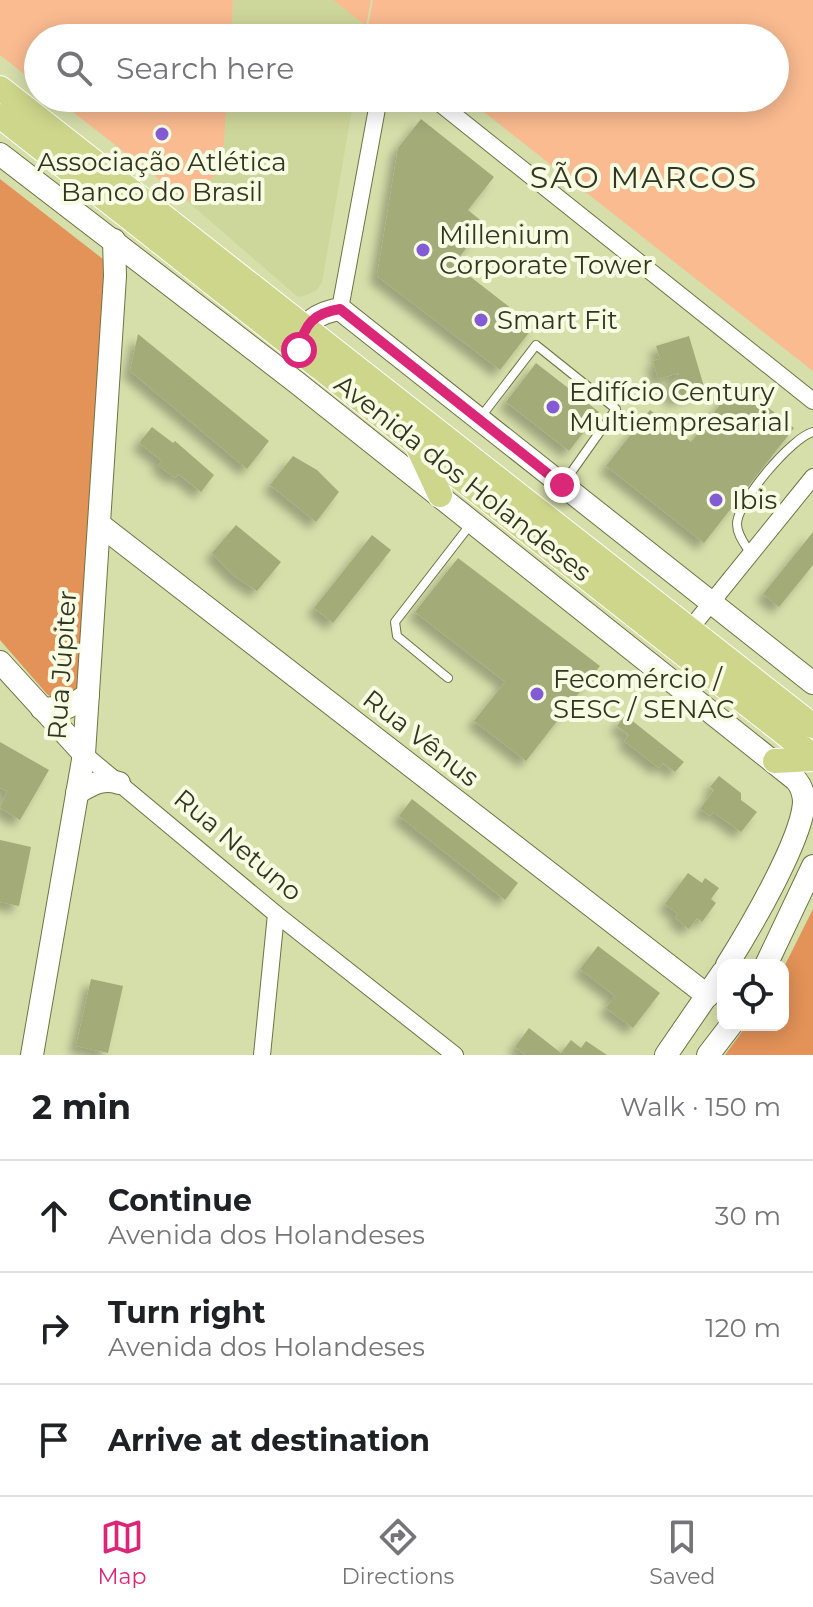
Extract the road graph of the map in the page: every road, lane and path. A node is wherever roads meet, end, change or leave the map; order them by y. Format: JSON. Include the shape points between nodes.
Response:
{"nodes":[{"id":1,"x":0,"y":88,"type":"edge"},
{"id":2,"x":24,"y":109,"type":"edge"},
{"id":3,"x":28,"y":112,"type":"edge"},
{"id":4,"x":376,"y":112,"type":"edge"},
{"id":5,"x":451,"y":112,"type":"edge"},
{"id":6,"x":0,"y":116,"type":"edge"},
{"id":7,"x":0,"y":154,"type":"edge"},
{"id":8,"x":160,"y":227,"type":"junction"},
{"id":9,"x":114,"y":240,"type":"junction"},
{"id":10,"x":134,"y":255,"type":"junction"},
{"id":11,"x":115,"y":276,"type":"junction"},
{"id":12,"x":340,"y":309,"type":"junction"},
{"id":13,"x":302,"y":339,"type":"junction"},
{"id":14,"x":813,"y":401,"type":"edge"},
{"id":15,"x":479,"y":419,"type":"junction"},
{"id":16,"x":813,"y":432,"type":"edge"},
{"id":17,"x":416,"y":443,"type":"junction"},
{"id":18,"x":813,"y":477,"type":"edge"},
{"id":19,"x":562,"y":485,"type":"junction"},
{"id":20,"x":440,"y":495,"type":"junction"},
{"id":21,"x":473,"y":521,"type":"junction"},
{"id":22,"x":99,"y":524,"type":"junction"},
{"id":23,"x":751,"y":554,"type":"junction"},
{"id":24,"x":712,"y":603,"type":"junction"},
{"id":25,"x":690,"y":629,"type":"junction"},
{"id":26,"x":0,"y":662,"type":"edge"},
{"id":27,"x":448,"y":678,"type":"dead end"},
{"id":28,"x":813,"y":683,"type":"edge"},
{"id":29,"x":88,"y":695,"type":"junction"},
{"id":30,"x":42,"y":709,"type":"junction"},
{"id":31,"x":813,"y":726,"type":"edge"},
{"id":32,"x":84,"y":754,"type":"junction"},
{"id":33,"x":813,"y":758,"type":"edge"},
{"id":34,"x":775,"y":761,"type":"junction"},
{"id":35,"x":119,"y":783,"type":"junction"},
{"id":36,"x":77,"y":793,"type":"junction"},
{"id":37,"x":806,"y":818,"type":"edge"},
{"id":38,"x":813,"y":866,"type":"edge"},
{"id":39,"x":276,"y":914,"type":"junction"},
{"id":40,"x":302,"y":934,"type":"junction"},
{"id":41,"x":272,"y":954,"type":"junction"},
{"id":42,"x":730,"y":959,"type":"edge"},
{"id":43,"x":769,"y":959,"type":"edge"},
{"id":44,"x":717,"y":982,"type":"edge"},
{"id":45,"x":708,"y":996,"type":"junction"},
{"id":46,"x":726,"y":1031,"type":"edge"},
{"id":47,"x":32,"y":1055,"type":"edge"},
{"id":48,"x":262,"y":1055,"type":"edge"},
{"id":49,"x":455,"y":1055,"type":"edge"},
{"id":50,"x":666,"y":1055,"type":"edge"},
{"id":51,"x":708,"y":1055,"type":"edge"}],
"edges":[{"from":1,"to":2,"type":"main road","name":"Avenida dos Holandeses"},
{"from":3,"to":8,"type":"main road","name":"Avenida dos Holandeses"},
{"from":4,"to":12,"type":"street"},
{"from":5,"to":14,"type":"street"},
{"from":6,"to":8,"type":"main road","name":"Avenida dos Holandeses"},
{"from":7,"to":9,"type":"street","name":"Avenida dos Holandeses"},
{"from":8,"to":10,"type":"street","via":[[149,249]]},
{"from":8,"to":13,"type":"main road","name":"Avenida dos Holandeses"},
{"from":9,"to":10,"type":"street","name":"Avenida dos Holandeses"},
{"from":9,"to":11,"type":"street","name":"Rua Júpiter"},
{"from":10,"to":11,"type":"street"},
{"from":10,"to":20,"type":"street","name":"Avenida dos Holandeses"},
{"from":11,"to":22,"type":"street","name":"Rua Júpiter"},
{"from":12,"to":13,"type":"street","via":[[320,314]]},
{"from":12,"to":15,"type":"street"},
{"from":13,"to":17,"type":"main road","name":"Avenida dos Holandeses"},
{"from":13,"to":25,"type":"main road","name":"Avenida dos Holandeses"},
{"from":15,"to":19,"type":"street"},
{"from":15,"to":19,"type":"lane","via":[[536,345],[616,409]]},
{"from":16,"to":23,"type":"lane","via":[[779,458],[740,512],[738,531]]},
{"from":17,"to":20,"type":"main road"},
{"from":17,"to":33,"type":"main road","name":"Avenida dos Holandeses"},
{"from":18,"to":23,"type":"street"},
{"from":19,"to":24,"type":"street"},
{"from":20,"to":21,"type":"street","name":"Avenida dos Holandeses"},
{"from":21,"to":27,"type":"lane","via":[[395,622],[397,636]]},
{"from":21,"to":34,"type":"street","name":"Avenida dos Holandeses"},
{"from":22,"to":29,"type":"street","name":"Rua Júpiter"},
{"from":22,"to":45,"type":"street","name":"Rua Vênus"},
{"from":23,"to":24,"type":"street"},
{"from":24,"to":25,"type":"street"},
{"from":24,"to":28,"type":"street"},
{"from":25,"to":31,"type":"main road","name":"Avenida dos Holandeses"},
{"from":26,"to":30,"type":"street","name":"Rua Netuno"},
{"from":29,"to":30,"type":"street","via":[[68,707]]},
{"from":29,"to":32,"type":"street","name":"Rua Júpiter"},
{"from":30,"to":32,"type":"street","name":"Rua Netuno"},
{"from":32,"to":35,"type":"street","name":"Rua Netuno"},
{"from":32,"to":36,"type":"street","name":"Rua Júpiter"},
{"from":33,"to":34,"type":"main road"},
{"from":34,"to":37,"type":"street","name":"Avenida dos Holandeses","via":[[800,785]]},
{"from":35,"to":36,"type":"street","via":[[100,782]]},
{"from":35,"to":39,"type":"street","name":"Rua Netuno"},
{"from":36,"to":47,"type":"street","name":"Rua Júpiter"},
{"from":37,"to":42,"type":"street"},
{"from":38,"to":43,"type":"street"},
{"from":39,"to":40,"type":"street","name":"Rua Netuno"},
{"from":39,"to":41,"type":"street"},
{"from":40,"to":41,"type":"street","via":[[286,936]]},
{"from":40,"to":49,"type":"street","name":"Rua Netuno"},
{"from":41,"to":48,"type":"street"},
{"from":44,"to":45,"type":"street"},
{"from":45,"to":50,"type":"street"},
{"from":46,"to":51,"type":"street"}]}
